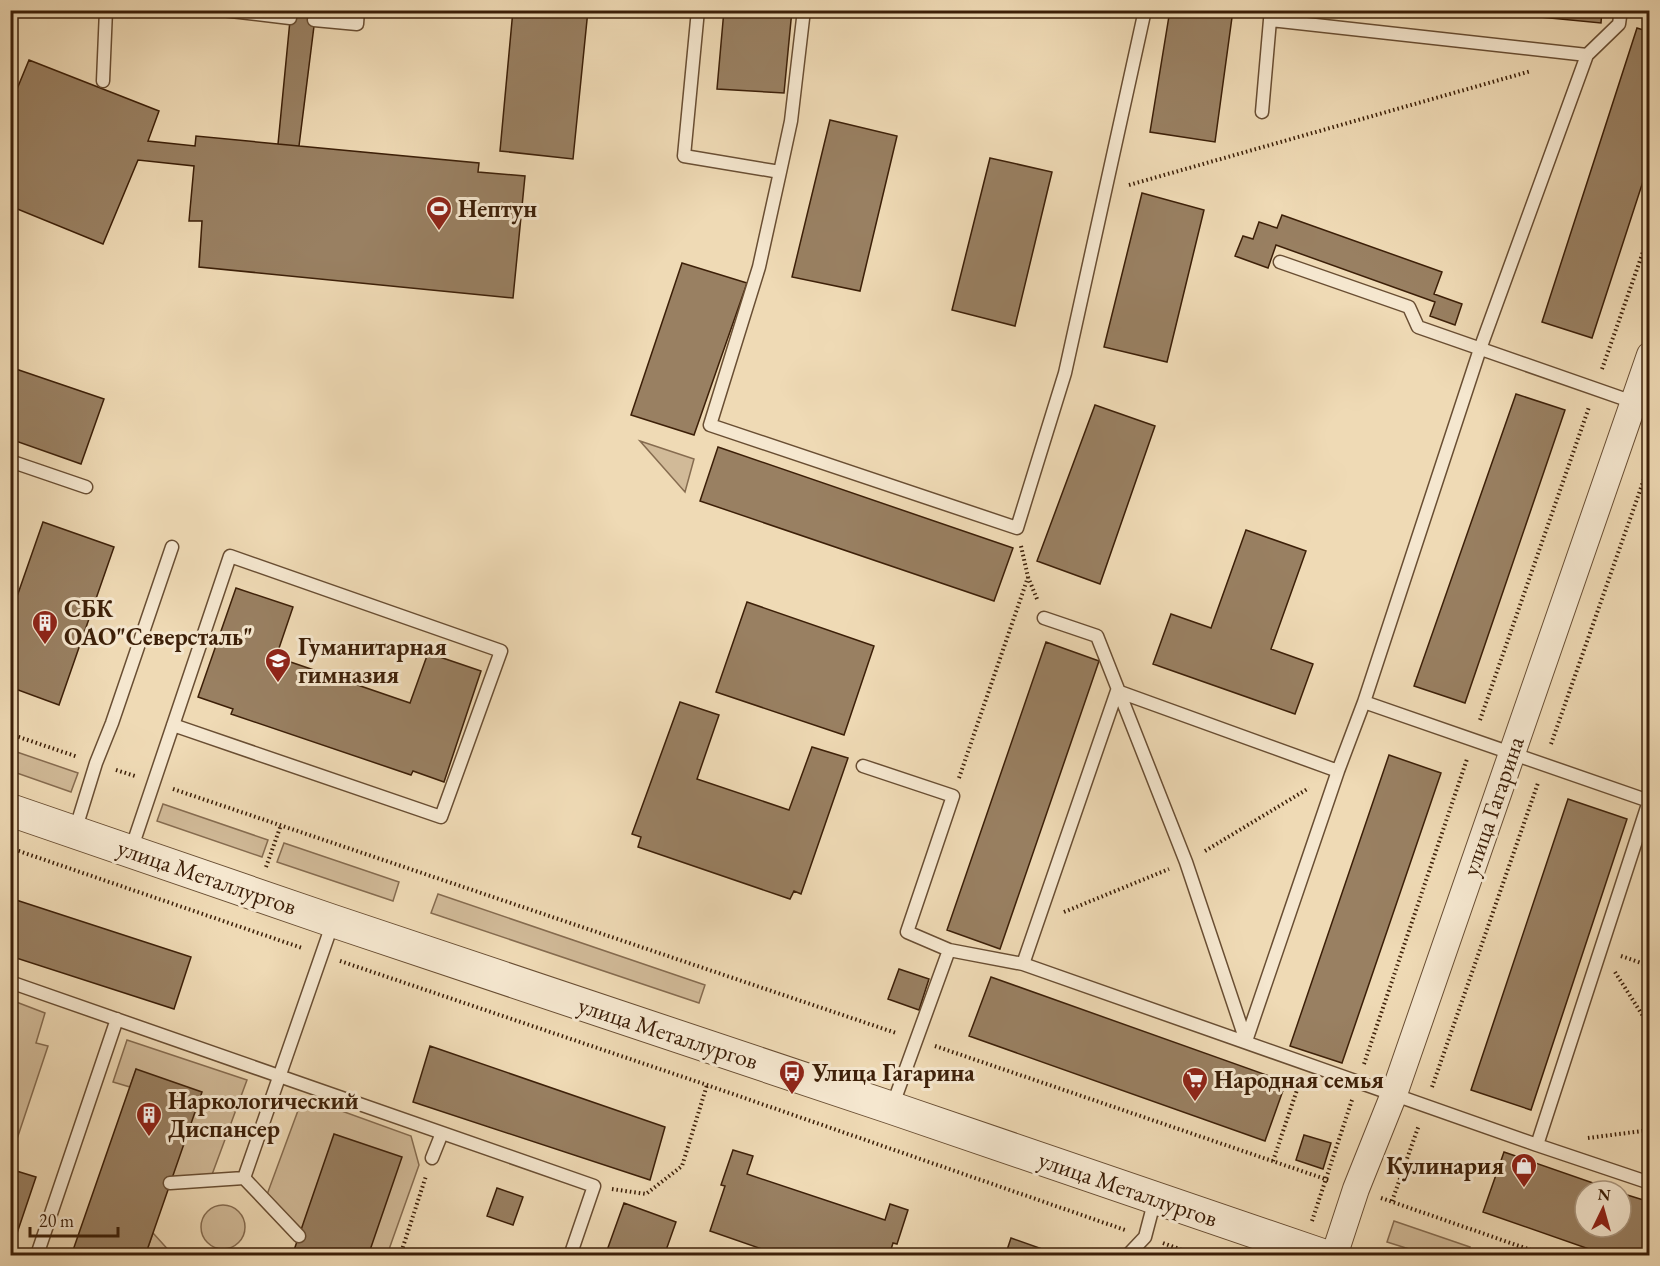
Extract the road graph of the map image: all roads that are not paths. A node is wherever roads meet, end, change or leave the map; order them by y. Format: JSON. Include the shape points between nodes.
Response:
{"nodes":[{"id":1,"x":106,"y":10,"type":"edge"},
{"id":2,"x":222,"y":10,"type":"edge"},
{"id":3,"x":358,"y":10,"type":"edge"},
{"id":4,"x":698,"y":10,"type":"edge"},
{"id":5,"x":804,"y":10,"type":"edge"},
{"id":6,"x":1145,"y":10,"type":"edge"},
{"id":7,"x":1621,"y":10,"type":"edge"},
{"id":8,"x":1270,"y":15,"type":"edge"},
{"id":9,"x":290,"y":18,"type":"dead end"},
{"id":10,"x":314,"y":20,"type":"dead end"},
{"id":11,"x":1587,"y":55,"type":"junction"},
{"id":12,"x":104,"y":81,"type":"dead end"},
{"id":13,"x":1262,"y":112,"type":"dead end"},
{"id":14,"x":780,"y":172,"type":"junction"},
{"id":15,"x":1280,"y":262,"type":"dead end"},
{"id":16,"x":1480,"y":349,"type":"junction"},
{"id":17,"x":1650,"y":355,"type":"edge"},
{"id":18,"x":1633,"y":402,"type":"junction"},
{"id":19,"x":10,"y":461,"type":"edge"},
{"id":20,"x":86,"y":488,"type":"dead end"},
{"id":21,"x":172,"y":547,"type":"dead end"},
{"id":22,"x":1044,"y":618,"type":"road end"},
{"id":23,"x":1117,"y":691,"type":"junction"},
{"id":24,"x":1364,"y":702,"type":"junction"},
{"id":25,"x":173,"y":724,"type":"junction"},
{"id":26,"x":1511,"y":752,"type":"junction"},
{"id":27,"x":863,"y":766,"type":"dead end"},
{"id":28,"x":1338,"y":771,"type":"junction"},
{"id":29,"x":10,"y":810,"type":"edge"},
{"id":30,"x":75,"y":831,"type":"junction"},
{"id":31,"x":130,"y":851,"type":"junction"},
{"id":32,"x":333,"y":921,"type":"junction"},
{"id":33,"x":949,"y":950,"type":"junction"},
{"id":34,"x":1023,"y":964,"type":"junction"},
{"id":35,"x":10,"y":982,"type":"edge"},
{"id":36,"x":117,"y":1019,"type":"junction"},
{"id":37,"x":1246,"y":1041,"type":"junction"},
{"id":38,"x":279,"y":1075,"type":"junction"},
{"id":39,"x":1394,"y":1094,"type":"junction"},
{"id":40,"x":892,"y":1108,"type":"junction"},
{"id":41,"x":442,"y":1133,"type":"junction"},
{"id":42,"x":1537,"y":1145,"type":"junction"},
{"id":43,"x":432,"y":1158,"type":"road end"},
{"id":44,"x":244,"y":1178,"type":"junction"},
{"id":45,"x":170,"y":1183,"type":"dead end"},
{"id":46,"x":1650,"y":1183,"type":"edge"},
{"id":47,"x":1156,"y":1198,"type":"junction"},
{"id":48,"x":299,"y":1236,"type":"dead end"},
{"id":49,"x":38,"y":1252,"type":"dead end"},
{"id":50,"x":570,"y":1256,"type":"edge"},
{"id":51,"x":1127,"y":1256,"type":"edge"},
{"id":52,"x":1325,"y":1256,"type":"edge"},
{"id":53,"x":1334,"y":1256,"type":"edge"}],
"edges":[{"from":1,"to":12,"type":"lane"},
{"from":2,"to":9,"type":"lane"},
{"from":3,"to":10,"type":"lane","via":[[357,24]]},
{"from":4,"to":14,"type":"lane","via":[[684,156]]},
{"from":5,"to":14,"type":"lane","via":[[791,121]]},
{"from":6,"to":14,"type":"lane","via":[[1065,373],[1017,528],[710,425],[759,267]]},
{"from":7,"to":11,"type":"lane","via":[[1619,24]]},
{"from":8,"to":11,"type":"lane"},
{"from":8,"to":13,"type":"lane"},
{"from":11,"to":16,"type":"lane"},
{"from":15,"to":16,"type":"lane","via":[[1409,307],[1418,327]]},
{"from":16,"to":18,"type":"lane"},
{"from":16,"to":24,"type":"lane"},
{"from":17,"to":18,"type":"street","name":"улица Гагарина"},
{"from":18,"to":26,"type":"street","name":"улица Гагарина"},
{"from":19,"to":20,"type":"lane"},
{"from":21,"to":30,"type":"lane"},
{"from":22,"to":23,"type":"lane","via":[[1097,636]]},
{"from":23,"to":28,"type":"lane"},
{"from":23,"to":34,"type":"lane"},
{"from":23,"to":37,"type":"lane","via":[[1186,862]]},
{"from":24,"to":26,"type":"lane"},
{"from":24,"to":28,"type":"lane"},
{"from":25,"to":25,"type":"lane","via":[[230,556],[501,651],[441,817]]},
{"from":25,"to":31,"type":"lane"},
{"from":26,"to":39,"type":"street","name":"улица Гагарина"},
{"from":26,"to":42,"type":"lane","via":[[1649,801]]},
{"from":27,"to":33,"type":"lane","via":[[953,796],[907,932]]},
{"from":28,"to":37,"type":"lane"},
{"from":29,"to":30,"type":"street","name":"улица Металлургов"},
{"from":30,"to":31,"type":"street","name":"улица Металлургов"},
{"from":31,"to":32,"type":"street","name":"улица Металлургов"},
{"from":32,"to":38,"type":"lane"},
{"from":32,"to":40,"type":"street","name":"улица Металлургов"},
{"from":33,"to":34,"type":"lane"},
{"from":33,"to":40,"type":"lane"},
{"from":34,"to":37,"type":"lane"},
{"from":35,"to":36,"type":"lane"},
{"from":36,"to":38,"type":"lane"},
{"from":36,"to":49,"type":"lane"},
{"from":37,"to":39,"type":"lane"},
{"from":38,"to":41,"type":"lane"},
{"from":38,"to":44,"type":"lane"},
{"from":39,"to":42,"type":"lane"},
{"from":39,"to":53,"type":"street","name":"улица Гагарина"},
{"from":40,"to":47,"type":"street","name":"улица Металлургов"},
{"from":41,"to":43,"type":"lane"},
{"from":41,"to":50,"type":"lane","via":[[594,1186]]},
{"from":42,"to":46,"type":"lane"},
{"from":44,"to":45,"type":"lane"},
{"from":44,"to":48,"type":"lane"},
{"from":47,"to":51,"type":"lane","via":[[1145,1237]]},
{"from":47,"to":52,"type":"street","name":"улица Металлургов"}]}
